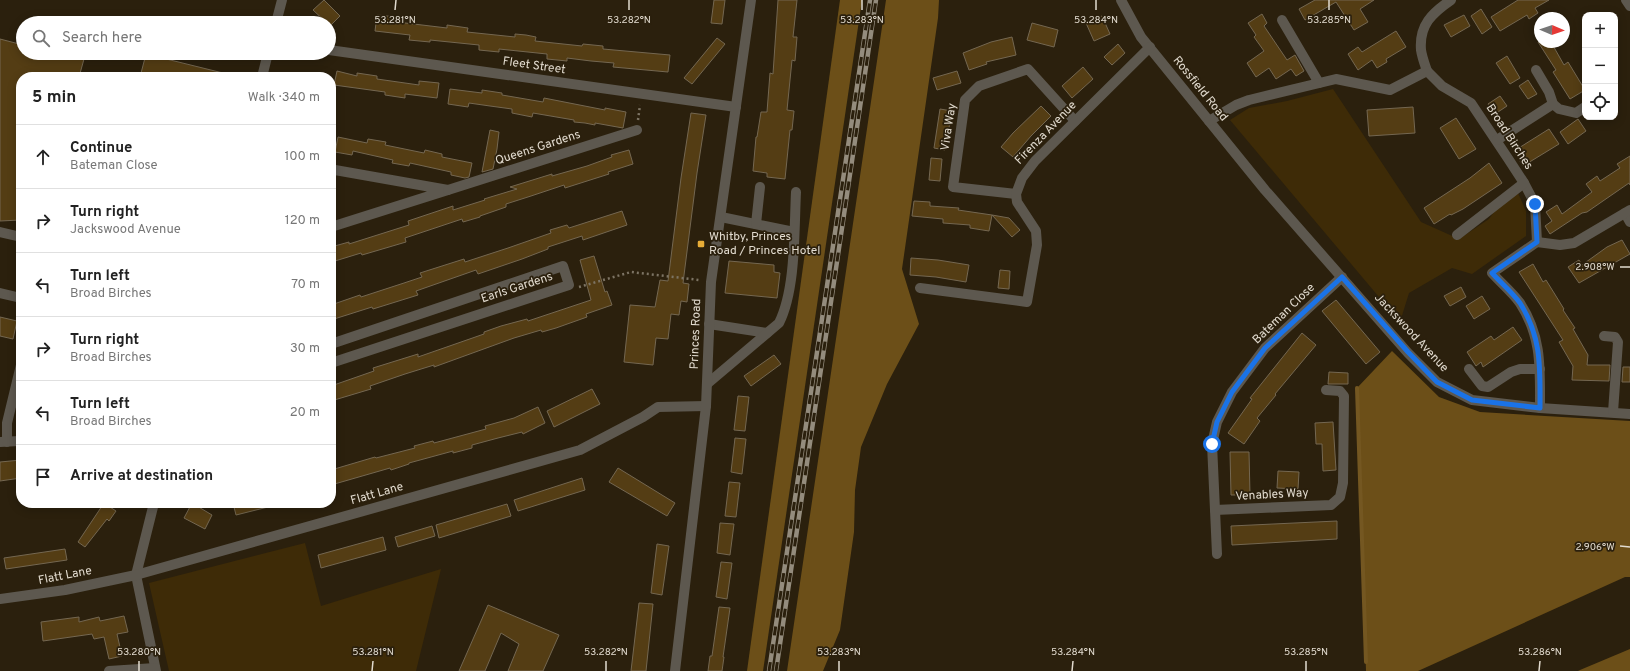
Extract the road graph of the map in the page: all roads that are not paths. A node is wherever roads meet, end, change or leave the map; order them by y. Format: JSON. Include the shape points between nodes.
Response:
{"nodes":[{"id":1,"x":282,"y":0,"type":"edge"},
{"id":2,"x":751,"y":0,"type":"edge"},
{"id":3,"x":1121,"y":0,"type":"edge"},
{"id":4,"x":1451,"y":0,"type":"edge"},
{"id":5,"x":1626,"y":0,"type":"edge"},
{"id":6,"x":1630,"y":6,"type":"edge"},
{"id":7,"x":278,"y":16,"type":"edge"},
{"id":8,"x":1282,"y":20,"type":"dead end"},
{"id":9,"x":1150,"y":48,"type":"junction"},
{"id":10,"x":336,"y":51,"type":"edge"},
{"id":11,"x":266,"y":60,"type":"edge"},
{"id":12,"x":1536,"y":70,"type":"dead end"},
{"id":13,"x":1427,"y":71,"type":"junction"},
{"id":14,"x":263,"y":72,"type":"edge"},
{"id":15,"x":1319,"y":83,"type":"junction"},
{"id":16,"x":1553,"y":104,"type":"junction"},
{"id":17,"x":736,"y":108,"type":"junction"},
{"id":18,"x":1582,"y":108,"type":"edge"},
{"id":19,"x":1075,"y":121,"type":"junction"},
{"id":20,"x":1209,"y":121,"type":"junction"},
{"id":21,"x":637,"y":130,"type":"road end"},
{"id":22,"x":1497,"y":140,"type":"junction"},
{"id":23,"x":336,"y":170,"type":"edge"},
{"id":24,"x":1524,"y":183,"type":"junction"},
{"id":25,"x":760,"y":187,"type":"dead end"},
{"id":26,"x":448,"y":190,"type":"junction"},
{"id":27,"x":1266,"y":190,"type":"joint"},
{"id":28,"x":796,"y":192,"type":"dead end"},
{"id":29,"x":1016,"y":194,"type":"junction"},
{"id":30,"x":1628,"y":215,"type":"edge"},
{"id":31,"x":721,"y":217,"type":"junction"},
{"id":32,"x":756,"y":224,"type":"junction"},
{"id":33,"x":336,"y":225,"type":"edge"},
{"id":34,"x":0,"y":232,"type":"edge"},
{"id":35,"x":794,"y":232,"type":"junction"},
{"id":36,"x":1457,"y":235,"type":"dead end"},
{"id":37,"x":16,"y":236,"type":"edge"},
{"id":38,"x":1537,"y":242,"type":"junction"},
{"id":39,"x":1342,"y":277,"type":"junction"},
{"id":40,"x":920,"y":288,"type":"dead end"},
{"id":41,"x":0,"y":293,"type":"edge"},
{"id":42,"x":16,"y":297,"type":"edge"},
{"id":43,"x":430,"y":311,"type":"junction"},
{"id":44,"x":709,"y":324,"type":"junction"},
{"id":45,"x":435,"y":328,"type":"junction"},
{"id":46,"x":767,"y":332,"type":"junction"},
{"id":47,"x":1604,"y":336,"type":"dead end"},
{"id":48,"x":336,"y":342,"type":"edge"},
{"id":49,"x":336,"y":361,"type":"edge"},
{"id":50,"x":1469,"y":369,"type":"dead end"},
{"id":51,"x":1540,"y":369,"type":"junction"},
{"id":52,"x":707,"y":384,"type":"junction"},
{"id":53,"x":16,"y":386,"type":"edge"},
{"id":54,"x":1326,"y":390,"type":"dead end"},
{"id":55,"x":706,"y":406,"type":"junction"},
{"id":56,"x":1540,"y":408,"type":"junction"},
{"id":57,"x":1613,"y":412,"type":"junction"},
{"id":58,"x":1630,"y":414,"type":"edge"},
{"id":59,"x":16,"y":441,"type":"edge"},
{"id":60,"x":3,"y":442,"type":"edge"},
{"id":61,"x":153,"y":508,"type":"edge"},
{"id":62,"x":1215,"y":510,"type":"junction"},
{"id":63,"x":1217,"y":554,"type":"dead end"},
{"id":64,"x":136,"y":575,"type":"junction"},
{"id":65,"x":0,"y":599,"type":"edge"},
{"id":66,"x":155,"y":670,"type":"edge"},
{"id":67,"x":110,"y":671,"type":"edge"},
{"id":68,"x":675,"y":671,"type":"edge"}],
"edges":[{"from":1,"to":7,"type":"street"},
{"from":2,"to":17,"type":"street","name":"Princes Road"},
{"from":3,"to":9,"type":"street","name":"Rossfield Road","via":[[1141,37]]},
{"from":4,"to":13,"type":"street","via":[[1436,10],[1424,26],[1421,50]]},
{"from":5,"to":6,"type":"street"},
{"from":8,"to":15,"type":"street"},
{"from":9,"to":19,"type":"street","name":"Firenza Avenue"},
{"from":9,"to":20,"type":"street","name":"Rossfield Road"},
{"from":10,"to":17,"type":"street","name":"Fleet Street"},
{"from":11,"to":14,"type":"street"},
{"from":12,"to":16,"type":"street"},
{"from":13,"to":15,"type":"street","via":[[1390,90],[1336,79]]},
{"from":13,"to":22,"type":"street","name":"Broad Birches","via":[[1442,86],[1471,103]]},
{"from":15,"to":20,"type":"street","via":[[1249,100]]},
{"from":16,"to":18,"type":"street","via":[[1559,109],[1576,113]]},
{"from":16,"to":22,"type":"street"},
{"from":17,"to":31,"type":"street","name":"Princes Road"},
{"from":19,"to":29,"type":"street","name":"Firenza Avenue","via":[[1035,161],[1022,178]]},
{"from":19,"to":29,"type":"street","name":"Viva Way","via":[[1028,69],[980,86],[965,100],[953,187]]},
{"from":20,"to":27,"type":"street","name":"Rossfield Road"},
{"from":21,"to":26,"type":"street","name":"Queens Gardens"},
{"from":22,"to":24,"type":"street","name":"Broad Birches"},
{"from":23,"to":26,"type":"street","name":"Queens Gardens"},
{"from":24,"to":36,"type":"street"},
{"from":24,"to":38,"type":"street","name":"Broad Birches","via":[[1535,204]]},
{"from":25,"to":32,"type":"street"},
{"from":26,"to":33,"type":"street","name":"Queens Gardens"},
{"from":27,"to":39,"type":"street","name":"Jackswood Avenue"},
{"from":28,"to":35,"type":"street"},
{"from":29,"to":40,"type":"street","via":[[1017,202],[1036,231],[1037,245],[1027,302]]},
{"from":30,"to":38,"type":"street","via":[[1574,243],[1560,245]]},
{"from":31,"to":32,"type":"street"},
{"from":31,"to":44,"type":"street","name":"Princes Road","via":[[711,282]]},
{"from":32,"to":35,"type":"street"},
{"from":34,"to":37,"type":"street"},
{"from":35,"to":46,"type":"street","via":[[785,311],[779,323]]},
{"from":38,"to":51,"type":"street","via":[[1492,273],[1519,302],[1532,325],[1539,350]]},
{"from":39,"to":56,"type":"street","name":"Jackswood Avenue","via":[[1437,382],[1472,400]]},
{"from":39,"to":62,"type":"street","name":"Bateman Close","via":[[1265,348],[1232,392],[1217,422],[1212,444]]},
{"from":41,"to":42,"type":"street"},
{"from":43,"to":45,"type":"street"},
{"from":43,"to":45,"type":"street","name":"Earls Gardens","via":[[563,266],[569,285]]},
{"from":43,"to":48,"type":"street","name":"Earls Gardens"},
{"from":44,"to":46,"type":"street"},
{"from":44,"to":52,"type":"street","name":"Princes Road"},
{"from":45,"to":49,"type":"street","name":"Earls Gardens"},
{"from":46,"to":52,"type":"street"},
{"from":47,"to":57,"type":"street","via":[[1615,337],[1618,342]]},
{"from":50,"to":51,"type":"street","via":[[1482,386],[1488,386],[1511,372]]},
{"from":51,"to":56,"type":"street"},
{"from":52,"to":55,"type":"street","name":"Princes Road"},
{"from":53,"to":60,"type":"street"},
{"from":54,"to":62,"type":"street","name":"Venables Way","via":[[1340,391],[1344,396],[1343,483],[1340,497],[1331,505]]},
{"from":55,"to":64,"type":"street","name":"Flatt Lane","via":[[658,407],[580,450]]},
{"from":55,"to":68,"type":"street","name":"Princes Road"},
{"from":56,"to":57,"type":"street","name":"Jackswood Avenue"},
{"from":57,"to":58,"type":"street","name":"Jackswood Avenue"},
{"from":59,"to":60,"type":"street"},
{"from":61,"to":64,"type":"street"},
{"from":62,"to":63,"type":"street","name":"Bateman Close"},
{"from":64,"to":65,"type":"street","name":"Flatt Lane","via":[[65,590]]},
{"from":64,"to":66,"type":"street"},
{"from":66,"to":67,"type":"street"}]}
